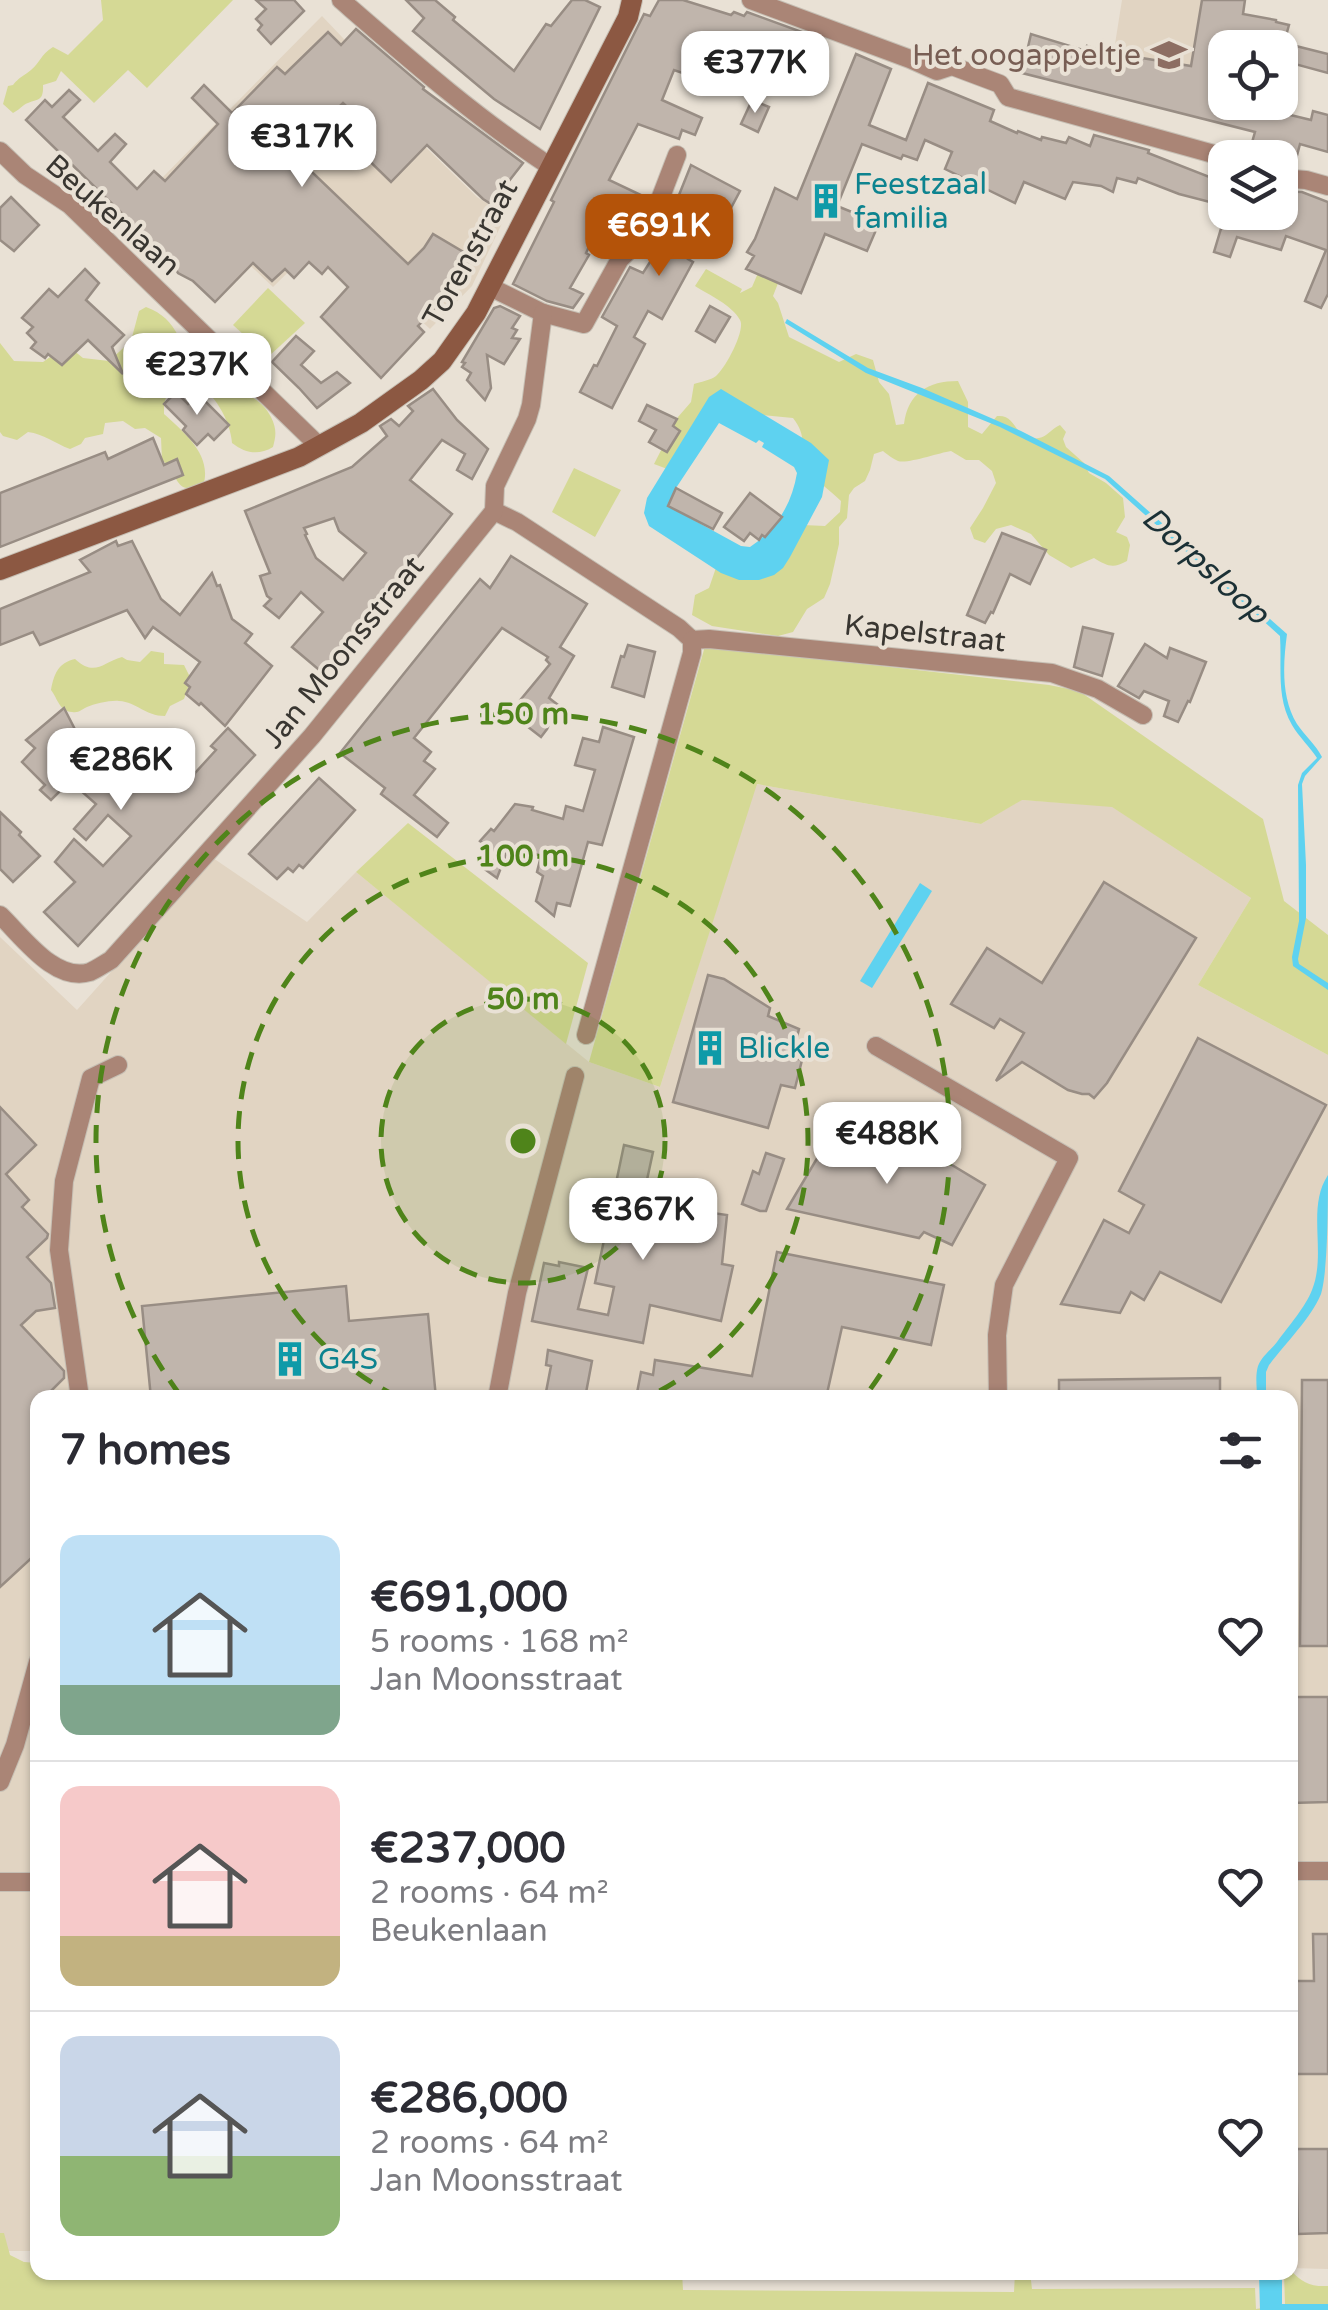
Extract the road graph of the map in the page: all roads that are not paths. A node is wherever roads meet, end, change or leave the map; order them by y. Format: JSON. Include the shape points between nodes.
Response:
{"nodes":[{"id":1,"x":340,"y":0,"type":"edge"},
{"id":2,"x":632,"y":0,"type":"edge"},
{"id":3,"x":751,"y":0,"type":"edge"},
{"id":4,"x":0,"y":151,"type":"edge"},
{"id":5,"x":1208,"y":152,"type":"edge"},
{"id":6,"x":677,"y":155,"type":"dead end"},
{"id":7,"x":552,"y":167,"type":"junction"},
{"id":8,"x":1298,"y":179,"type":"edge"},
{"id":9,"x":1328,"y":186,"type":"edge"},
{"id":10,"x":490,"y":287,"type":"junction"},
{"id":11,"x":543,"y":314,"type":"junction"},
{"id":12,"x":319,"y":446,"type":"junction"},
{"id":13,"x":494,"y":511,"type":"junction"},
{"id":14,"x":0,"y":570,"type":"edge"},
{"id":15,"x":692,"y":640,"type":"junction"},
{"id":16,"x":1143,"y":714,"type":"dead end"},
{"id":17,"x":0,"y":915,"type":"edge"},
{"id":18,"x":586,"y":1036,"type":"dead end"},
{"id":19,"x":876,"y":1046,"type":"dead end"},
{"id":20,"x":118,"y":1065,"type":"dead end"},
{"id":21,"x":575,"y":1076,"type":"dead end"},
{"id":22,"x":79,"y":1390,"type":"edge"},
{"id":23,"x":498,"y":1390,"type":"edge"},
{"id":24,"x":998,"y":1390,"type":"edge"},
{"id":25,"x":30,"y":1691,"type":"edge"},
{"id":26,"x":0,"y":1782,"type":"edge"},
{"id":27,"x":1328,"y":1871,"type":"edge"},
{"id":28,"x":1298,"y":1872,"type":"edge"},
{"id":29,"x":0,"y":1882,"type":"edge"},
{"id":30,"x":30,"y":1882,"type":"edge"}],
"edges":[{"from":1,"to":7,"type":"street","via":[[466,108]]},
{"from":2,"to":7,"type":"street","name":"Torenstraat"},
{"from":3,"to":5,"type":"street","via":[[937,71],[952,66],[1000,84],[1008,97]]},
{"from":4,"to":12,"type":"street","name":"Beukenlaan","via":[[70,205]]},
{"from":6,"to":11,"type":"street","via":[[647,233],[620,259],[584,324]]},
{"from":7,"to":10,"type":"street","name":"Torenstraat"},
{"from":8,"to":9,"type":"street"},
{"from":10,"to":11,"type":"street"},
{"from":10,"to":12,"type":"street","name":"Torenstraat","via":[[442,360],[361,423]]},
{"from":11,"to":13,"type":"street","name":"Jan Moonsstraat","via":[[531,404],[495,486]]},
{"from":12,"to":14,"type":"street","name":"Torenstraat"},
{"from":13,"to":15,"type":"street"},
{"from":13,"to":17,"type":"street","name":"Jan Moonsstraat","via":[[312,736],[111,960],[89,972],[52,967]]},
{"from":15,"to":16,"type":"street","name":"Kapelstraat","via":[[1052,674]]},
{"from":15,"to":18,"type":"street"},
{"from":19,"to":24,"type":"street","via":[[1068,1158],[1004,1285]]},
{"from":20,"to":22,"type":"street","via":[[91,1078],[64,1181],[59,1250]]},
{"from":21,"to":23,"type":"street","via":[[516,1293]]},
{"from":25,"to":26,"type":"street"},
{"from":27,"to":28,"type":"street"},
{"from":29,"to":30,"type":"street"}]}
